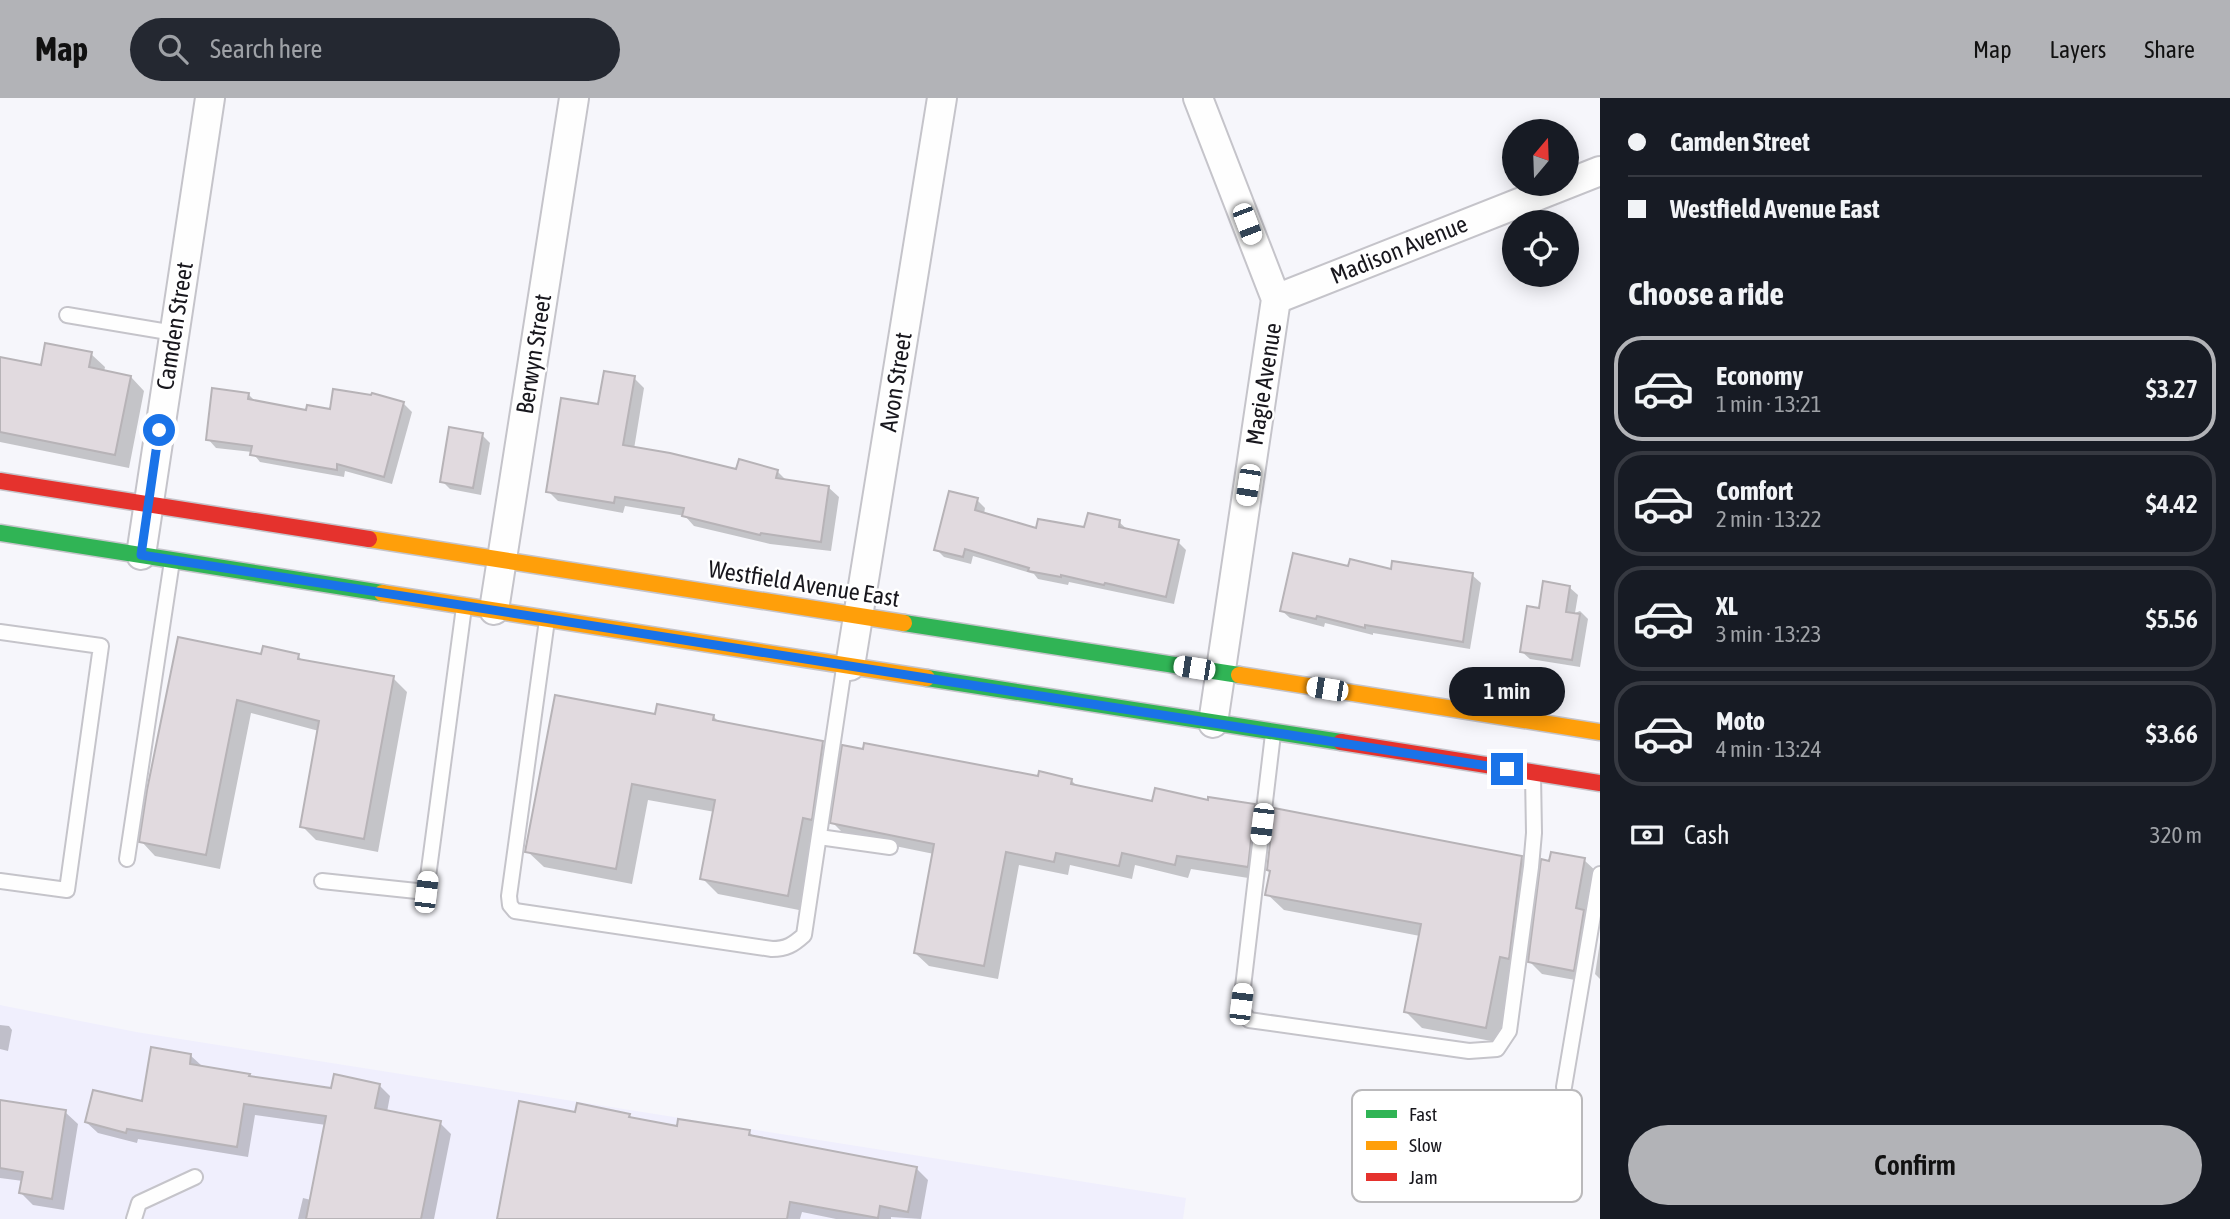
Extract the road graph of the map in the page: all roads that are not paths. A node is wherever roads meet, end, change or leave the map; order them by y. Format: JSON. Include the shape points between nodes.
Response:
{"nodes":[{"id":1,"x":210,"y":98,"type":"edge"},
{"id":2,"x":574,"y":98,"type":"edge"},
{"id":3,"x":942,"y":98,"type":"edge"},
{"id":4,"x":1198,"y":98,"type":"edge"},
{"id":5,"x":1600,"y":171,"type":"edge"},
{"id":6,"x":1276,"y":299,"type":"junction"},
{"id":7,"x":67,"y":315,"type":"dead end"},
{"id":8,"x":174,"y":333,"type":"junction"},
{"id":9,"x":0,"y":481,"type":"edge"},
{"id":10,"x":148,"y":504,"type":"junction"},
{"id":11,"x":0,"y":533,"type":"edge"},
{"id":12,"x":141,"y":555,"type":"junction"},
{"id":13,"x":502,"y":559,"type":"junction"},
{"id":14,"x":172,"y":560,"type":"junction"},
{"id":15,"x":464,"y":605,"type":"junction"},
{"id":16,"x":494,"y":610,"type":"junction"},
{"id":17,"x":858,"y":615,"type":"junction"},
{"id":18,"x":547,"y":619,"type":"junction"},
{"id":19,"x":0,"y":632,"type":"edge"},
{"id":20,"x":848,"y":665,"type":"junction"},
{"id":21,"x":1220,"y":672,"type":"junction"},
{"id":22,"x":1213,"y":723,"type":"junction"},
{"id":23,"x":1600,"y":732,"type":"edge"},
{"id":24,"x":1273,"y":733,"type":"junction"},
{"id":25,"x":1534,"y":767,"type":"junction"},
{"id":26,"x":1600,"y":783,"type":"edge"},
{"id":27,"x":819,"y":837,"type":"junction"},
{"id":28,"x":891,"y":847,"type":"dead end"},
{"id":29,"x":127,"y":859,"type":"dead end"},
{"id":30,"x":1600,"y":874,"type":"edge"},
{"id":31,"x":0,"y":881,"type":"edge"},
{"id":32,"x":322,"y":881,"type":"dead end"},
{"id":33,"x":1564,"y":1087,"type":"dead end"},
{"id":34,"x":195,"y":1177,"type":"dead end"},
{"id":35,"x":134,"y":1219,"type":"edge"}],
"edges":[{"from":1,"to":8,"type":"street","name":"Camden Street"},
{"from":2,"to":13,"type":"street","name":"Berwyn Street"},
{"from":3,"to":17,"type":"street","name":"Avon Street"},
{"from":4,"to":6,"type":"street","name":"Magie Avenue"},
{"from":5,"to":6,"type":"street","name":"Madison Avenue"},
{"from":6,"to":21,"type":"street","name":"Magie Avenue"},
{"from":7,"to":8,"type":"lane"},
{"from":8,"to":10,"type":"street","name":"Camden Street"},
{"from":9,"to":10,"type":"main road","name":"Westfield Avenue East"},
{"from":10,"to":12,"type":"street","name":"Camden Street"},
{"from":10,"to":13,"type":"main road","name":"Westfield Avenue East"},
{"from":11,"to":12,"type":"main road"},
{"from":12,"to":14,"type":"main road"},
{"from":13,"to":16,"type":"street","name":"Berwyn Street"},
{"from":13,"to":17,"type":"main road","name":"Westfield Avenue East"},
{"from":14,"to":15,"type":"main road"},
{"from":14,"to":29,"type":"lane"},
{"from":15,"to":16,"type":"main road"},
{"from":15,"to":32,"type":"lane","via":[[426,892]]},
{"from":16,"to":18,"type":"main road"},
{"from":17,"to":20,"type":"street","name":"Avon Street"},
{"from":17,"to":21,"type":"main road","name":"Westfield Avenue East"},
{"from":18,"to":20,"type":"main road"},
{"from":18,"to":27,"type":"lane","via":[[509,896],[515,911],[782,949],[804,935]]},
{"from":19,"to":31,"type":"lane","via":[[102,646],[67,890]]},
{"from":20,"to":22,"type":"main road"},
{"from":20,"to":27,"type":"lane"},
{"from":21,"to":22,"type":"street","name":"Magie Avenue"},
{"from":21,"to":23,"type":"main road","name":"Westfield Avenue East","via":[[1540,729]]},
{"from":22,"to":24,"type":"main road"},
{"from":24,"to":25,"type":"main road"},
{"from":24,"to":25,"type":"lane","via":[[1242,1011],[1249,1020],[1469,1051],[1497,1049],[1509,1031],[1531,867]]},
{"from":25,"to":26,"type":"main road"},
{"from":27,"to":28,"type":"lane"},
{"from":30,"to":33,"type":"lane"},
{"from":34,"to":35,"type":"lane","via":[[139,1203]]}]}
